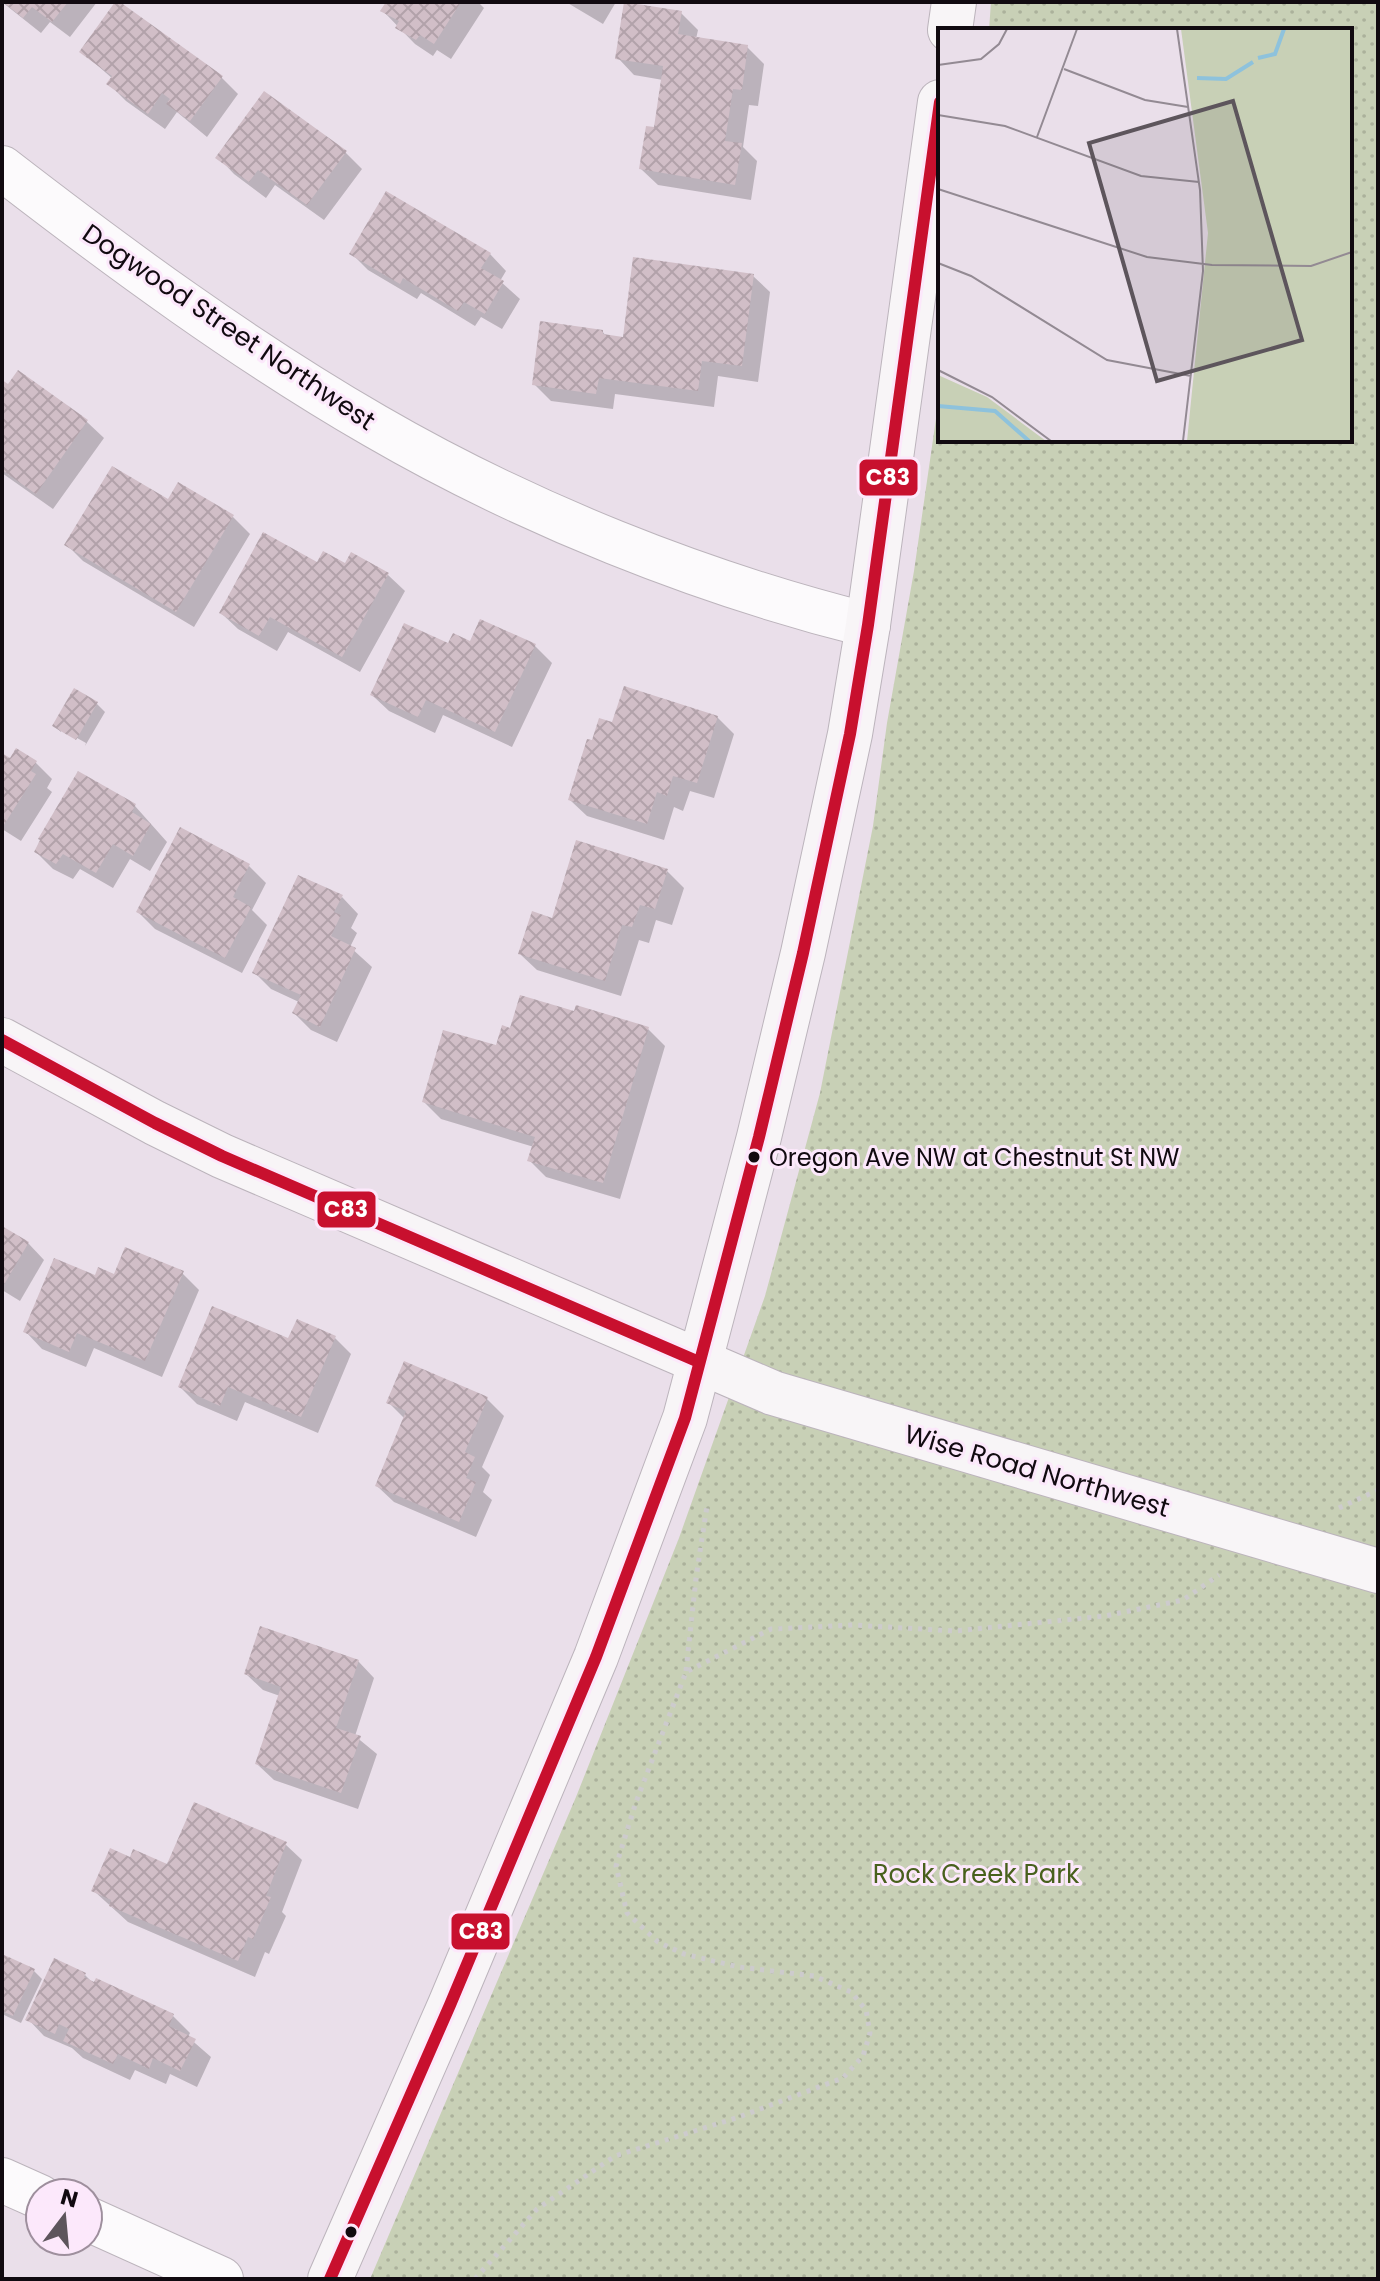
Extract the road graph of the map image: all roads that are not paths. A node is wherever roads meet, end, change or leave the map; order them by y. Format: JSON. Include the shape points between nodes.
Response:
{"nodes":[{"id":1,"x":954,"y":2,"type":"edge"},
{"id":2,"x":950,"y":28,"type":"edge"},
{"id":3,"x":938,"y":117,"type":"edge"},
{"id":4,"x":2,"y":168,"type":"edge"},
{"id":5,"x":868,"y":625,"type":"junction"},
{"id":6,"x":2,"y":1040,"type":"edge"},
{"id":7,"x":699,"y":1362,"type":"junction"},
{"id":8,"x":1378,"y":1571,"type":"edge"},
{"id":9,"x":2,"y":2180,"type":"edge"},
{"id":10,"x":24,"y":2190,"type":"edge"},
{"id":11,"x":104,"y":2226,"type":"edge"},
{"id":12,"x":221,"y":2279,"type":"edge"},
{"id":13,"x":330,"y":2279,"type":"edge"}],
"edges":[{"from":1,"to":2,"type":"street"},
{"from":3,"to":5,"type":"street"},
{"from":4,"to":5,"type":"street","name":"Dogwood Street Northwest","via":[[296,379],[446,465],[658,558],[787,605]]},
{"from":5,"to":7,"type":"street","via":[[803,953]]},
{"from":6,"to":7,"type":"street","name":"Wise Road Northwest","via":[[222,1156]]},
{"from":7,"to":8,"type":"street","name":"Wise Road Northwest","via":[[773,1393]]},
{"from":7,"to":13,"type":"street","via":[[685,1418],[596,1657]]},
{"from":9,"to":10,"type":"street"},
{"from":11,"to":12,"type":"street"}]}
